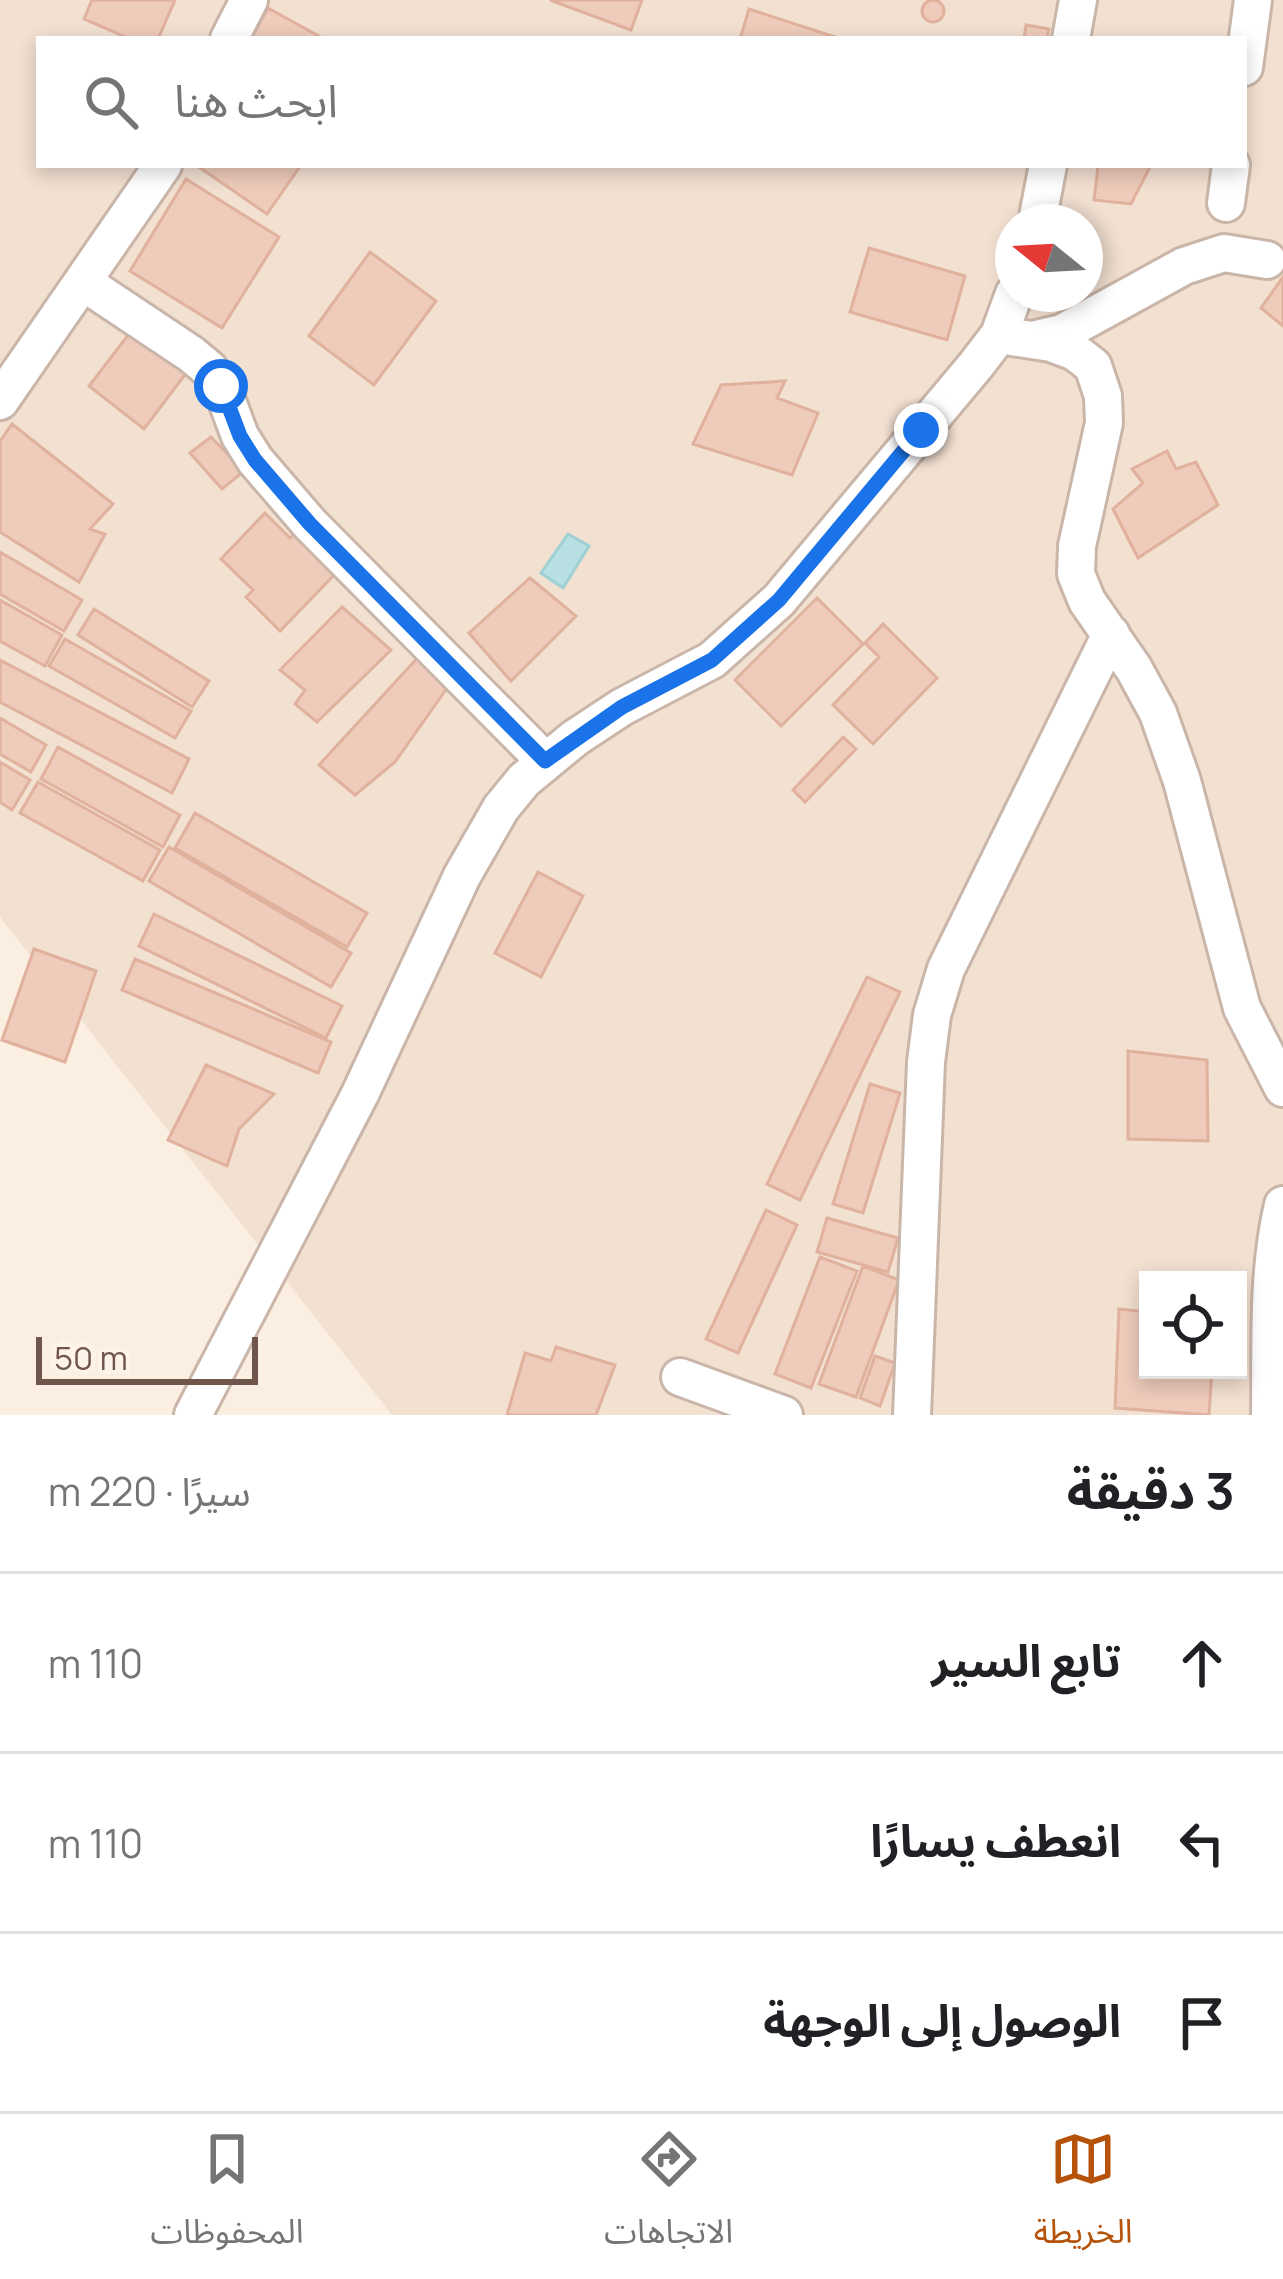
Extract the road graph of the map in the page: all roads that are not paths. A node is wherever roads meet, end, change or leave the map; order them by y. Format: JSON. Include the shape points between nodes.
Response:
{"nodes":[{"id":1,"x":249,"y":0,"type":"edge"},
{"id":2,"x":1078,"y":0,"type":"edge"},
{"id":3,"x":1253,"y":0,"type":"edge"},
{"id":4,"x":231,"y":36,"type":"edge"},
{"id":5,"x":1072,"y":36,"type":"edge"},
{"id":6,"x":1247,"y":45,"type":"edge"},
{"id":7,"x":161,"y":168,"type":"edge"},
{"id":8,"x":1047,"y":168,"type":"edge"},
{"id":9,"x":1231,"y":168,"type":"edge"},
{"id":10,"x":1226,"y":203,"type":"dead end"},
{"id":11,"x":1040,"y":204,"type":"edge"},
{"id":12,"x":1267,"y":260,"type":"dead end"},
{"id":13,"x":83,"y":282,"type":"junction"},
{"id":14,"x":1014,"y":312,"type":"edge"},
{"id":15,"x":1015,"y":338,"type":"junction"},
{"id":16,"x":0,"y":400,"type":"edge"},
{"id":17,"x":1111,"y":634,"type":"junction"},
{"id":18,"x":545,"y":761,"type":"junction"},
{"id":19,"x":1283,"y":1088,"type":"edge"},
{"id":20,"x":1283,"y":1205,"type":"edge"},
{"id":21,"x":680,"y":1377,"type":"dead end"},
{"id":22,"x":194,"y":1415,"type":"edge"},
{"id":23,"x":784,"y":1415,"type":"edge"},
{"id":24,"x":912,"y":1415,"type":"edge"},
{"id":25,"x":1270,"y":1415,"type":"edge"}],
"edges":[{"from":1,"to":4,"type":"street"},
{"from":2,"to":5,"type":"street"},
{"from":3,"to":6,"type":"street"},
{"from":7,"to":13,"type":"street"},
{"from":8,"to":11,"type":"street"},
{"from":9,"to":10,"type":"street"},
{"from":12,"to":15,"type":"street","via":[[1224,253],[1184,266],[1062,333]]},
{"from":13,"to":16,"type":"street"},
{"from":13,"to":18,"type":"street","via":[[209,369],[255,460]]},
{"from":14,"to":15,"type":"street"},
{"from":15,"to":17,"type":"street","via":[[1075,352],[1093,366],[1103,396],[1105,423],[1076,574]]},
{"from":15,"to":18,"type":"street","via":[[779,600],[712,660],[622,707]]},
{"from":17,"to":19,"type":"street","via":[[1158,713],[1242,1008]]},
{"from":17,"to":24,"type":"street","via":[[946,969],[932,1015]]},
{"from":18,"to":22,"type":"street","via":[[501,808],[462,876]]},
{"from":20,"to":25,"type":"street"},
{"from":21,"to":23,"type":"street"}]}
